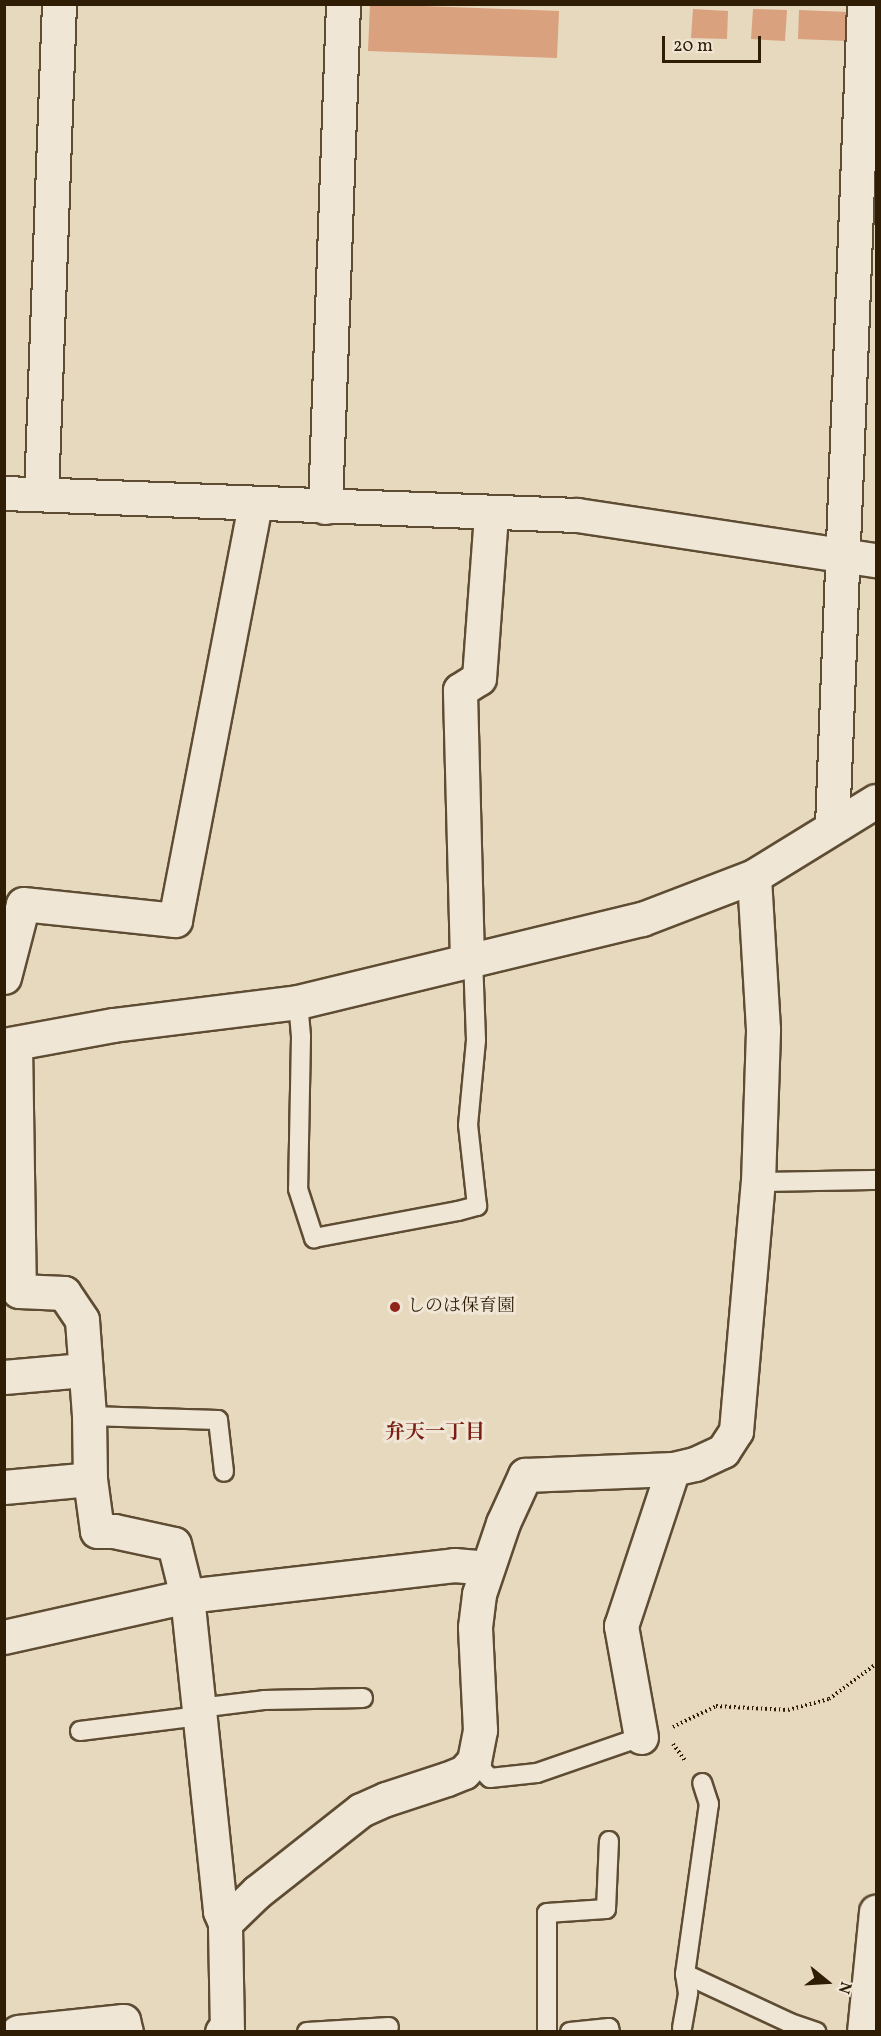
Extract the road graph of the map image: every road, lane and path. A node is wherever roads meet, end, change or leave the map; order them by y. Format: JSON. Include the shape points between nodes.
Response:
{"nodes":[{"id":1,"x":59,"y":4,"type":"edge"},
{"id":2,"x":344,"y":4,"type":"edge"},
{"id":3,"x":864,"y":4,"type":"edge"},
{"id":4,"x":865,"y":314,"type":"edge"},
{"id":5,"x":4,"y":493,"type":"edge"},
{"id":6,"x":41,"y":494,"type":"junction"},
{"id":7,"x":255,"y":504,"type":"junction"},
{"id":8,"x":325,"y":507,"type":"junction"},
{"id":9,"x":491,"y":513,"type":"junction"},
{"id":10,"x":843,"y":556,"type":"junction"},
{"id":11,"x":876,"y":560,"type":"edge"},
{"id":12,"x":876,"y":801,"type":"edge"},
{"id":13,"x":832,"y":826,"type":"junction"},
{"id":14,"x":754,"y":876,"type":"junction"},
{"id":15,"x":470,"y":959,"type":"junction"},
{"id":16,"x":4,"y":977,"type":"edge"},
{"id":17,"x":298,"y":1002,"type":"junction"},
{"id":18,"x":10,"y":1045,"type":"edge"},
{"id":19,"x":876,"y":1180,"type":"edge"},
{"id":20,"x":758,"y":1182,"type":"junction"},
{"id":21,"x":84,"y":1370,"type":"junction"},
{"id":22,"x":4,"y":1377,"type":"edge"},
{"id":23,"x":89,"y":1416,"type":"junction"},
{"id":24,"x":672,"y":1469,"type":"junction"},
{"id":25,"x":224,"y":1472,"type":"dead end"},
{"id":26,"x":90,"y":1479,"type":"junction"},
{"id":27,"x":4,"y":1487,"type":"edge"},
{"id":28,"x":486,"y":1568,"type":"junction"},
{"id":29,"x":187,"y":1596,"type":"junction"},
{"id":30,"x":4,"y":1636,"type":"edge"},
{"id":31,"x":876,"y":1664,"type":"edge"},
{"id":32,"x":363,"y":1698,"type":"dead end"},
{"id":33,"x":199,"y":1712,"type":"junction"},
{"id":34,"x":80,"y":1731,"type":"dead end"},
{"id":35,"x":652,"y":1735,"type":"junction"},
{"id":36,"x":474,"y":1761,"type":"junction"},
{"id":37,"x":702,"y":1783,"type":"joint"},
{"id":38,"x":609,"y":1841,"type":"dead end"},
{"id":39,"x":876,"y":1912,"type":"edge"},
{"id":40,"x":225,"y":1923,"type":"junction"},
{"id":41,"x":685,"y":1974,"type":"junction"},
{"id":42,"x":389,"y":2027,"type":"dead end"},
{"id":43,"x":682,"y":2028,"type":"dead end"},
{"id":44,"x":18,"y":2031,"type":"edge"},
{"id":45,"x":126,"y":2031,"type":"edge"},
{"id":46,"x":222,"y":2031,"type":"edge"},
{"id":47,"x":228,"y":2031,"type":"edge"},
{"id":48,"x":307,"y":2031,"type":"edge"},
{"id":49,"x":547,"y":2031,"type":"edge"},
{"id":50,"x":570,"y":2031,"type":"edge"},
{"id":51,"x":610,"y":2031,"type":"edge"},
{"id":52,"x":816,"y":2031,"type":"edge"},
{"id":53,"x":864,"y":2031,"type":"edge"}],
"edges":[{"from":1,"to":6,"type":"street"},
{"from":2,"to":8,"type":"street"},
{"from":3,"to":4,"type":"street"},
{"from":4,"to":10,"type":"street"},
{"from":5,"to":6,"type":"street"},
{"from":6,"to":7,"type":"street"},
{"from":7,"to":8,"type":"street"},
{"from":7,"to":16,"type":"street","via":[[175,920],[23,904]]},
{"from":8,"to":9,"type":"street"},
{"from":9,"to":10,"type":"street","via":[[577,515]]},
{"from":9,"to":15,"type":"street","via":[[479,678],[460,690]]},
{"from":10,"to":11,"type":"street"},
{"from":10,"to":13,"type":"street"},
{"from":12,"to":13,"type":"street"},
{"from":13,"to":14,"type":"street"},
{"from":14,"to":15,"type":"street","via":[[642,919]]},
{"from":14,"to":20,"type":"street","via":[[762,1029]]},
{"from":15,"to":17,"type":"street"},
{"from":15,"to":17,"type":"lane","via":[[476,1040],[468,1125],[477,1206],[468,1209],[314,1238],[298,1189],[302,1037]]},
{"from":17,"to":18,"type":"street","via":[[113,1025]]},
{"from":18,"to":21,"type":"street","via":[[19,1292],[64,1293],[82,1320]]},
{"from":19,"to":20,"type":"lane"},
{"from":20,"to":24,"type":"street","via":[[736,1431],[723,1450],[695,1464]]},
{"from":21,"to":22,"type":"street"},
{"from":21,"to":23,"type":"street"},
{"from":23,"to":25,"type":"lane","via":[[218,1420]]},
{"from":23,"to":26,"type":"street"},
{"from":24,"to":28,"type":"street","via":[[525,1475]]},
{"from":24,"to":35,"type":"street","via":[[621,1626]]},
{"from":26,"to":27,"type":"street"},
{"from":26,"to":29,"type":"street","via":[[97,1531],[174,1544]]},
{"from":28,"to":29,"type":"street","via":[[454,1565]]},
{"from":28,"to":36,"type":"street","via":[[475,1627],[480,1730]]},
{"from":29,"to":30,"type":"street"},
{"from":29,"to":33,"type":"street"},
{"from":31,"to":35,"type":"path","via":[[829,1699],[788,1710],[716,1706]]},
{"from":32,"to":33,"type":"lane","via":[[264,1700]]},
{"from":33,"to":34,"type":"lane"},
{"from":33,"to":40,"type":"street","via":[[220,1911]]},
{"from":35,"to":36,"type":"lane","via":[[537,1773],[490,1778]]},
{"from":35,"to":37,"type":"path"},
{"from":36,"to":40,"type":"street","via":[[464,1772],[361,1810]]},
{"from":37,"to":41,"type":"lane","via":[[709,1804]]},
{"from":38,"to":49,"type":"lane","via":[[606,1909],[547,1913]]},
{"from":39,"to":53,"type":"street"},
{"from":40,"to":47,"type":"street"},
{"from":41,"to":43,"type":"lane","via":[[688,1993]]},
{"from":41,"to":52,"type":"lane","via":[[790,2023]]},
{"from":42,"to":48,"type":"lane"},
{"from":44,"to":45,"type":"street","via":[[123,2021]]},
{"from":46,"to":47,"type":"street"},
{"from":50,"to":51,"type":"lane"}]}
